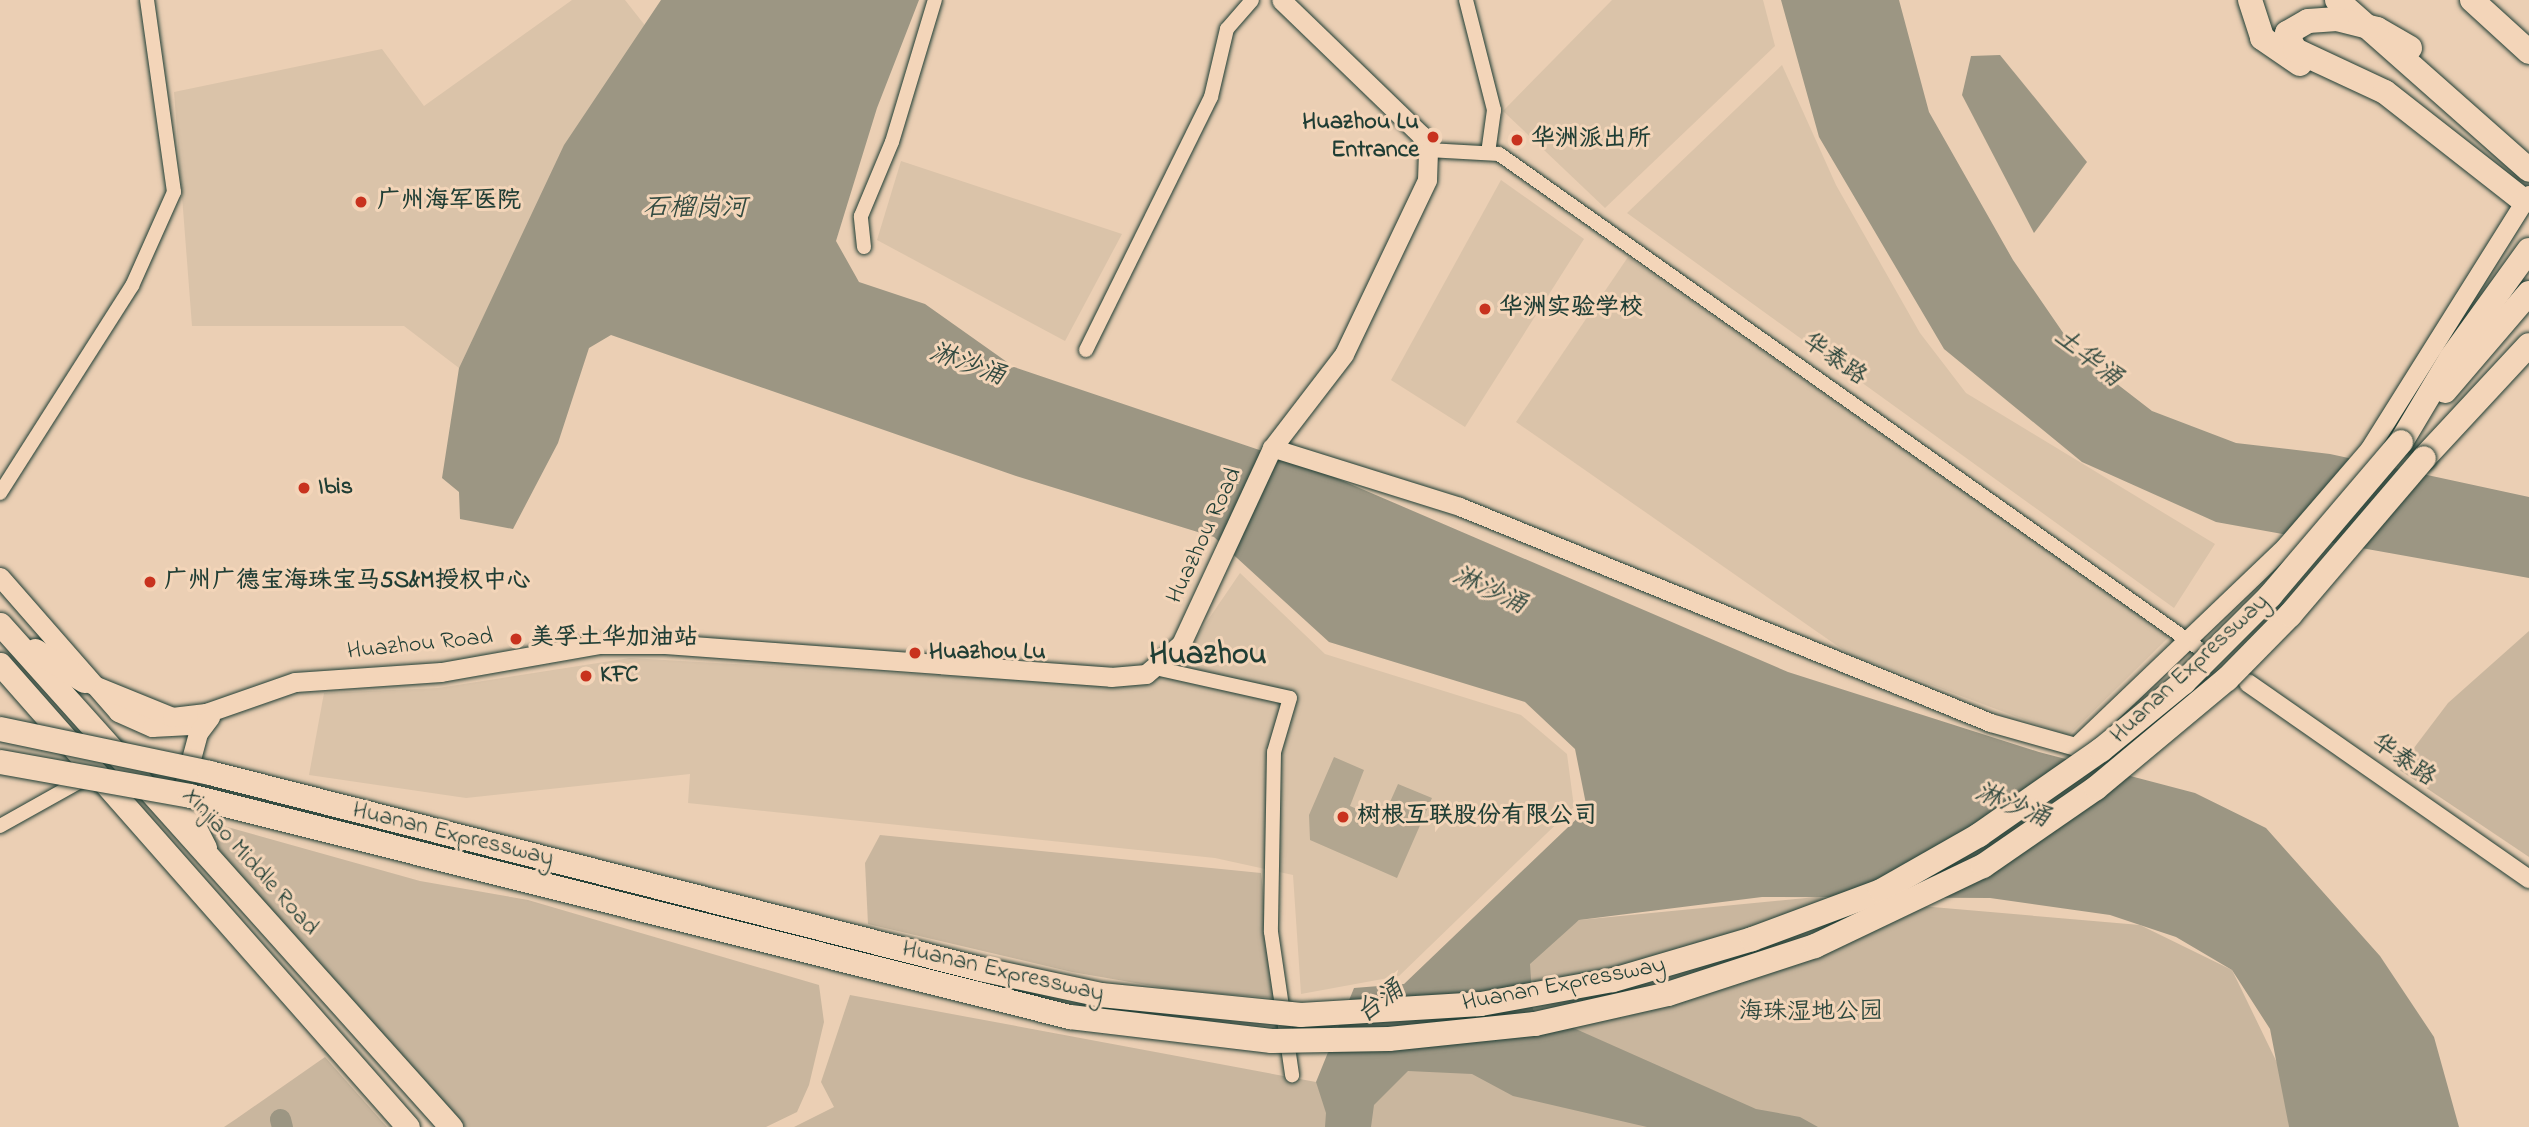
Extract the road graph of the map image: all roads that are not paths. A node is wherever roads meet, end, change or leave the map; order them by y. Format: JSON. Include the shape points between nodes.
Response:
{"nodes":[{"id":1,"x":147,"y":0,"type":"edge"},
{"id":2,"x":935,"y":0,"type":"edge"},
{"id":3,"x":1252,"y":0,"type":"edge"},
{"id":4,"x":1281,"y":0,"type":"edge"},
{"id":5,"x":1466,"y":0,"type":"edge"},
{"id":6,"x":2250,"y":0,"type":"edge"},
{"id":7,"x":2337,"y":0,"type":"edge"},
{"id":8,"x":2346,"y":0,"type":"edge"},
{"id":9,"x":2472,"y":0,"type":"edge"},
{"id":10,"x":2495,"y":0,"type":"edge"},
{"id":11,"x":2363,"y":24,"type":"junction"},
{"id":12,"x":2294,"y":25,"type":"junction"},
{"id":13,"x":2529,"y":34,"type":"edge"},
{"id":14,"x":2529,"y":52,"type":"edge"},
{"id":15,"x":2406,"y":54,"type":"junction"},
{"id":16,"x":2529,"y":147,"type":"edge"},
{"id":17,"x":1429,"y":150,"type":"junction"},
{"id":18,"x":1488,"y":153,"type":"junction"},
{"id":19,"x":2529,"y":170,"type":"edge"},
{"id":20,"x":2524,"y":202,"type":"edge"},
{"id":21,"x":864,"y":247,"type":"dead end"},
{"id":22,"x":2529,"y":250,"type":"edge"},
{"id":23,"x":2529,"y":293,"type":"edge"},
{"id":24,"x":2529,"y":345,"type":"edge"},
{"id":25,"x":1086,"y":350,"type":"dead end"},
{"id":26,"x":2401,"y":443,"type":"junction"},
{"id":27,"x":1272,"y":448,"type":"junction"},
{"id":28,"x":0,"y":494,"type":"edge"},
{"id":29,"x":0,"y":577,"type":"edge"},
{"id":30,"x":3,"y":625,"type":"edge"},
{"id":31,"x":2192,"y":643,"type":"junction"},
{"id":32,"x":0,"y":664,"type":"edge"},
{"id":33,"x":1155,"y":668,"type":"junction"},
{"id":34,"x":0,"y":673,"type":"edge"},
{"id":35,"x":2248,"y":683,"type":"dead end"},
{"id":36,"x":93,"y":687,"type":"junction"},
{"id":37,"x":34,"y":702,"type":"junction"},
{"id":38,"x":228,"y":705,"type":"junction"},
{"id":39,"x":0,"y":729,"type":"edge"},
{"id":40,"x":0,"y":762,"type":"edge"},
{"id":41,"x":95,"y":773,"type":"junction"},
{"id":42,"x":0,"y":826,"type":"edge"},
{"id":43,"x":226,"y":874,"type":"junction"},
{"id":44,"x":2529,"y":879,"type":"edge"},
{"id":45,"x":1292,"y":1075,"type":"dead end"},
{"id":46,"x":408,"y":1127,"type":"edge"},
{"id":47,"x":451,"y":1127,"type":"edge"}],
"edges":[{"from":1,"to":28,"type":"street","via":[[174,192],[132,286]]},
{"from":2,"to":21,"type":"street","via":[[892,142],[861,216]]},
{"from":3,"to":25,"type":"street","via":[[1227,29],[1211,97]]},
{"from":4,"to":17,"type":"main road","via":[[1421,135]]},
{"from":5,"to":18,"type":"street","via":[[1494,110]]},
{"from":6,"to":20,"type":"highway","via":[[2258,30],[2275,51],[2392,107]]},
{"from":7,"to":11,"type":"highway"},
{"from":8,"to":15,"type":"highway"},
{"from":9,"to":14,"type":"highway"},
{"from":10,"to":13,"type":"highway"},
{"from":11,"to":12,"type":"highway","via":[[2337,19]]},
{"from":11,"to":15,"type":"highway"},
{"from":12,"to":15,"type":"highway","via":[[2331,30]]},
{"from":12,"to":20,"type":"highway","via":[[2287,40],[2295,50],[2385,92]]},
{"from":15,"to":16,"type":"highway"},
{"from":15,"to":19,"type":"highway"},
{"from":17,"to":18,"type":"street","name":"华泰路"},
{"from":17,"to":27,"type":"main road","name":"Huazhou Road","via":[[1424,190],[1344,354]]},
{"from":18,"to":31,"type":"street","name":"华泰路","via":[[1553,192]]},
{"from":20,"to":31,"type":"street","via":[[2369,450],[2286,546]]},
{"from":22,"to":26,"type":"highway"},
{"from":23,"to":26,"type":"highway","name":"Huanan Expressway"},
{"from":24,"to":40,"type":"highway","name":"Huanan Expressway","bridge":true,"via":[[2424,458],[2290,615],[2227,679],[2096,788],[1983,866],[1815,946],[1668,995],[1522,1026],[1389,1039],[1272,1041],[1070,1017],[190,796]]},
{"from":26,"to":39,"type":"highway","name":"Huanan Expressway","bridge":true,"via":[[2270,596],[2191,675],[2101,750],[1979,835],[1881,891],[1705,955],[1613,980],[1481,1004],[1301,1015],[1101,995],[980,969],[197,769]]},
{"from":27,"to":31,"type":"street","via":[[1460,507],[1991,723],[2070,748]]},
{"from":27,"to":33,"type":"main road","name":"Huazhou Road","via":[[1222,564],[1181,643]]},
{"from":29,"to":36,"type":"main road"},
{"from":30,"to":36,"type":"highway"},
{"from":30,"to":43,"type":"highway","name":"Xinjiao Middle Road"},
{"from":32,"to":37,"type":"highway"},
{"from":33,"to":38,"type":"main road","name":"Huazhou Road","via":[[1111,677],[691,646],[599,644],[441,672],[295,682]]},
{"from":33,"to":45,"type":"street","via":[[1290,698],[1274,752],[1271,932]]},
{"from":34,"to":37,"type":"main road"},
{"from":35,"to":44,"type":"street","name":"华泰路"},
{"from":36,"to":38,"type":"main road","name":"Huazhou Road","via":[[172,717]]},
{"from":37,"to":41,"type":"highway"},
{"from":38,"to":43,"type":"main road","via":[[198,733],[184,785],[202,840]]},
{"from":41,"to":42,"type":"street"},
{"from":41,"to":46,"type":"highway"},
{"from":43,"to":47,"type":"highway","name":"Xinjiao Middle Road"}]}
